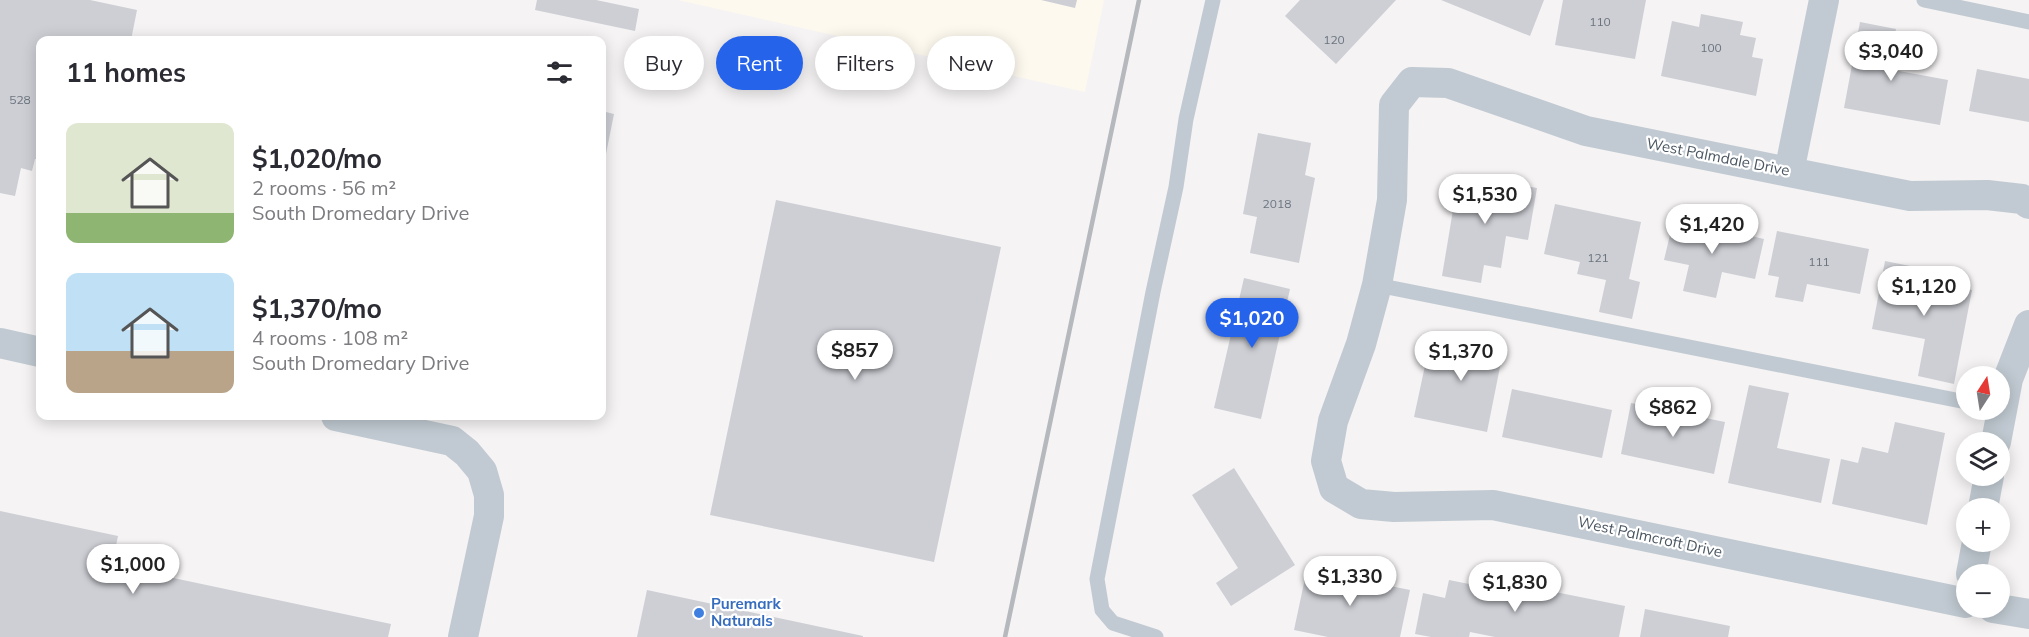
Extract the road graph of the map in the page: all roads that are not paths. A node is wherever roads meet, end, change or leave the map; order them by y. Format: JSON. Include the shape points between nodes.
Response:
{"nodes":[{"id":1,"x":1213,"y":0,"type":"edge"},
{"id":2,"x":1824,"y":0,"type":"edge"},
{"id":3,"x":1924,"y":0,"type":"edge"},
{"id":4,"x":2029,"y":22,"type":"edge"},
{"id":5,"x":1789,"y":172,"type":"junction"},
{"id":6,"x":2029,"y":204,"type":"edge"},
{"id":7,"x":1377,"y":285,"type":"junction"},
{"id":8,"x":2029,"y":325,"type":"edge"},
{"id":9,"x":0,"y":343,"type":"edge"},
{"id":10,"x":36,"y":351,"type":"edge"},
{"id":11,"x":2010,"y":374,"type":"edge"},
{"id":12,"x":1956,"y":400,"type":"edge"},
{"id":13,"x":355,"y":420,"type":"edge"},
{"id":14,"x":1956,"y":593,"type":"edge"},
{"id":15,"x":2010,"y":608,"type":"edge"},
{"id":16,"x":2029,"y":614,"type":"edge"},
{"id":17,"x":463,"y":637,"type":"edge"},
{"id":18,"x":1156,"y":637,"type":"edge"}],
"edges":[{"from":1,"to":18,"type":"lane","via":[[1186,119],[1176,187],[1097,579],[1102,610],[1113,623]]},
{"from":2,"to":5,"type":"street"},
{"from":3,"to":4,"type":"lane"},
{"from":5,"to":6,"type":"street","name":"West Palmdale Drive","via":[[1910,195],[1987,195],[2022,199]]},
{"from":5,"to":7,"type":"street","name":"West Palmdale Drive","via":[[1586,131],[1448,83],[1412,82],[1394,105],[1392,200]]},
{"from":7,"to":12,"type":"lane"},
{"from":7,"to":14,"type":"street","name":"West Palmcroft Drive","via":[[1333,421],[1326,461],[1334,488],[1361,504],[1493,505]]},
{"from":8,"to":11,"type":"street"},
{"from":9,"to":10,"type":"street"},
{"from":13,"to":17,"type":"street","via":[[452,441],[482,471],[489,495],[489,516]]},
{"from":15,"to":16,"type":"street","name":"West Palmcroft Drive"}]}
